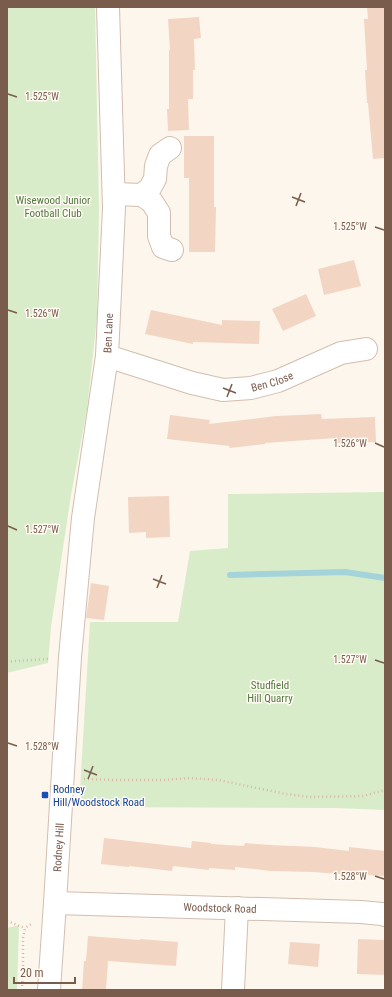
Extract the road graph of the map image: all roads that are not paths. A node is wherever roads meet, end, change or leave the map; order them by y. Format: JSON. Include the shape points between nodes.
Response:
{"nodes":[{"id":1,"x":108,"y":7,"type":"edge"},
{"id":2,"x":170,"y":148,"type":"dead end"},
{"id":3,"x":114,"y":194,"type":"junction"},
{"id":4,"x":142,"y":195,"type":"junction"},
{"id":5,"x":172,"y":250,"type":"dead end"},
{"id":6,"x":366,"y":349,"type":"dead end"},
{"id":7,"x":107,"y":356,"type":"junction"},
{"id":8,"x":70,"y":657,"type":"joint"},
{"id":9,"x":237,"y":908,"type":"junction"},
{"id":10,"x":55,"y":910,"type":"junction"},
{"id":11,"x":385,"y":915,"type":"edge"},
{"id":12,"x":49,"y":990,"type":"edge"},
{"id":13,"x":233,"y":990,"type":"edge"}],
"edges":[{"from":1,"to":3,"type":"street","name":"Ben Lane"},
{"from":2,"to":4,"type":"street","via":[[160,155],[155,179]]},
{"from":3,"to":4,"type":"street"},
{"from":3,"to":7,"type":"street","name":"Ben Lane"},
{"from":4,"to":5,"type":"street","via":[[152,202],[160,213],[159,236],[163,247]]},
{"from":6,"to":7,"type":"street","name":"Ben Close","via":[[341,353],[278,381],[251,388],[223,390],[192,383]]},
{"from":7,"to":8,"type":"street","name":"Ben Lane","via":[[83,518]]},
{"from":8,"to":10,"type":"street","name":"Rodney Hill"},
{"from":9,"to":10,"type":"street","name":"Woodstock Road"},
{"from":9,"to":11,"type":"street","name":"Woodstock Road"},
{"from":9,"to":13,"type":"street"},
{"from":10,"to":12,"type":"street","name":"Rodney Hill"}]}
